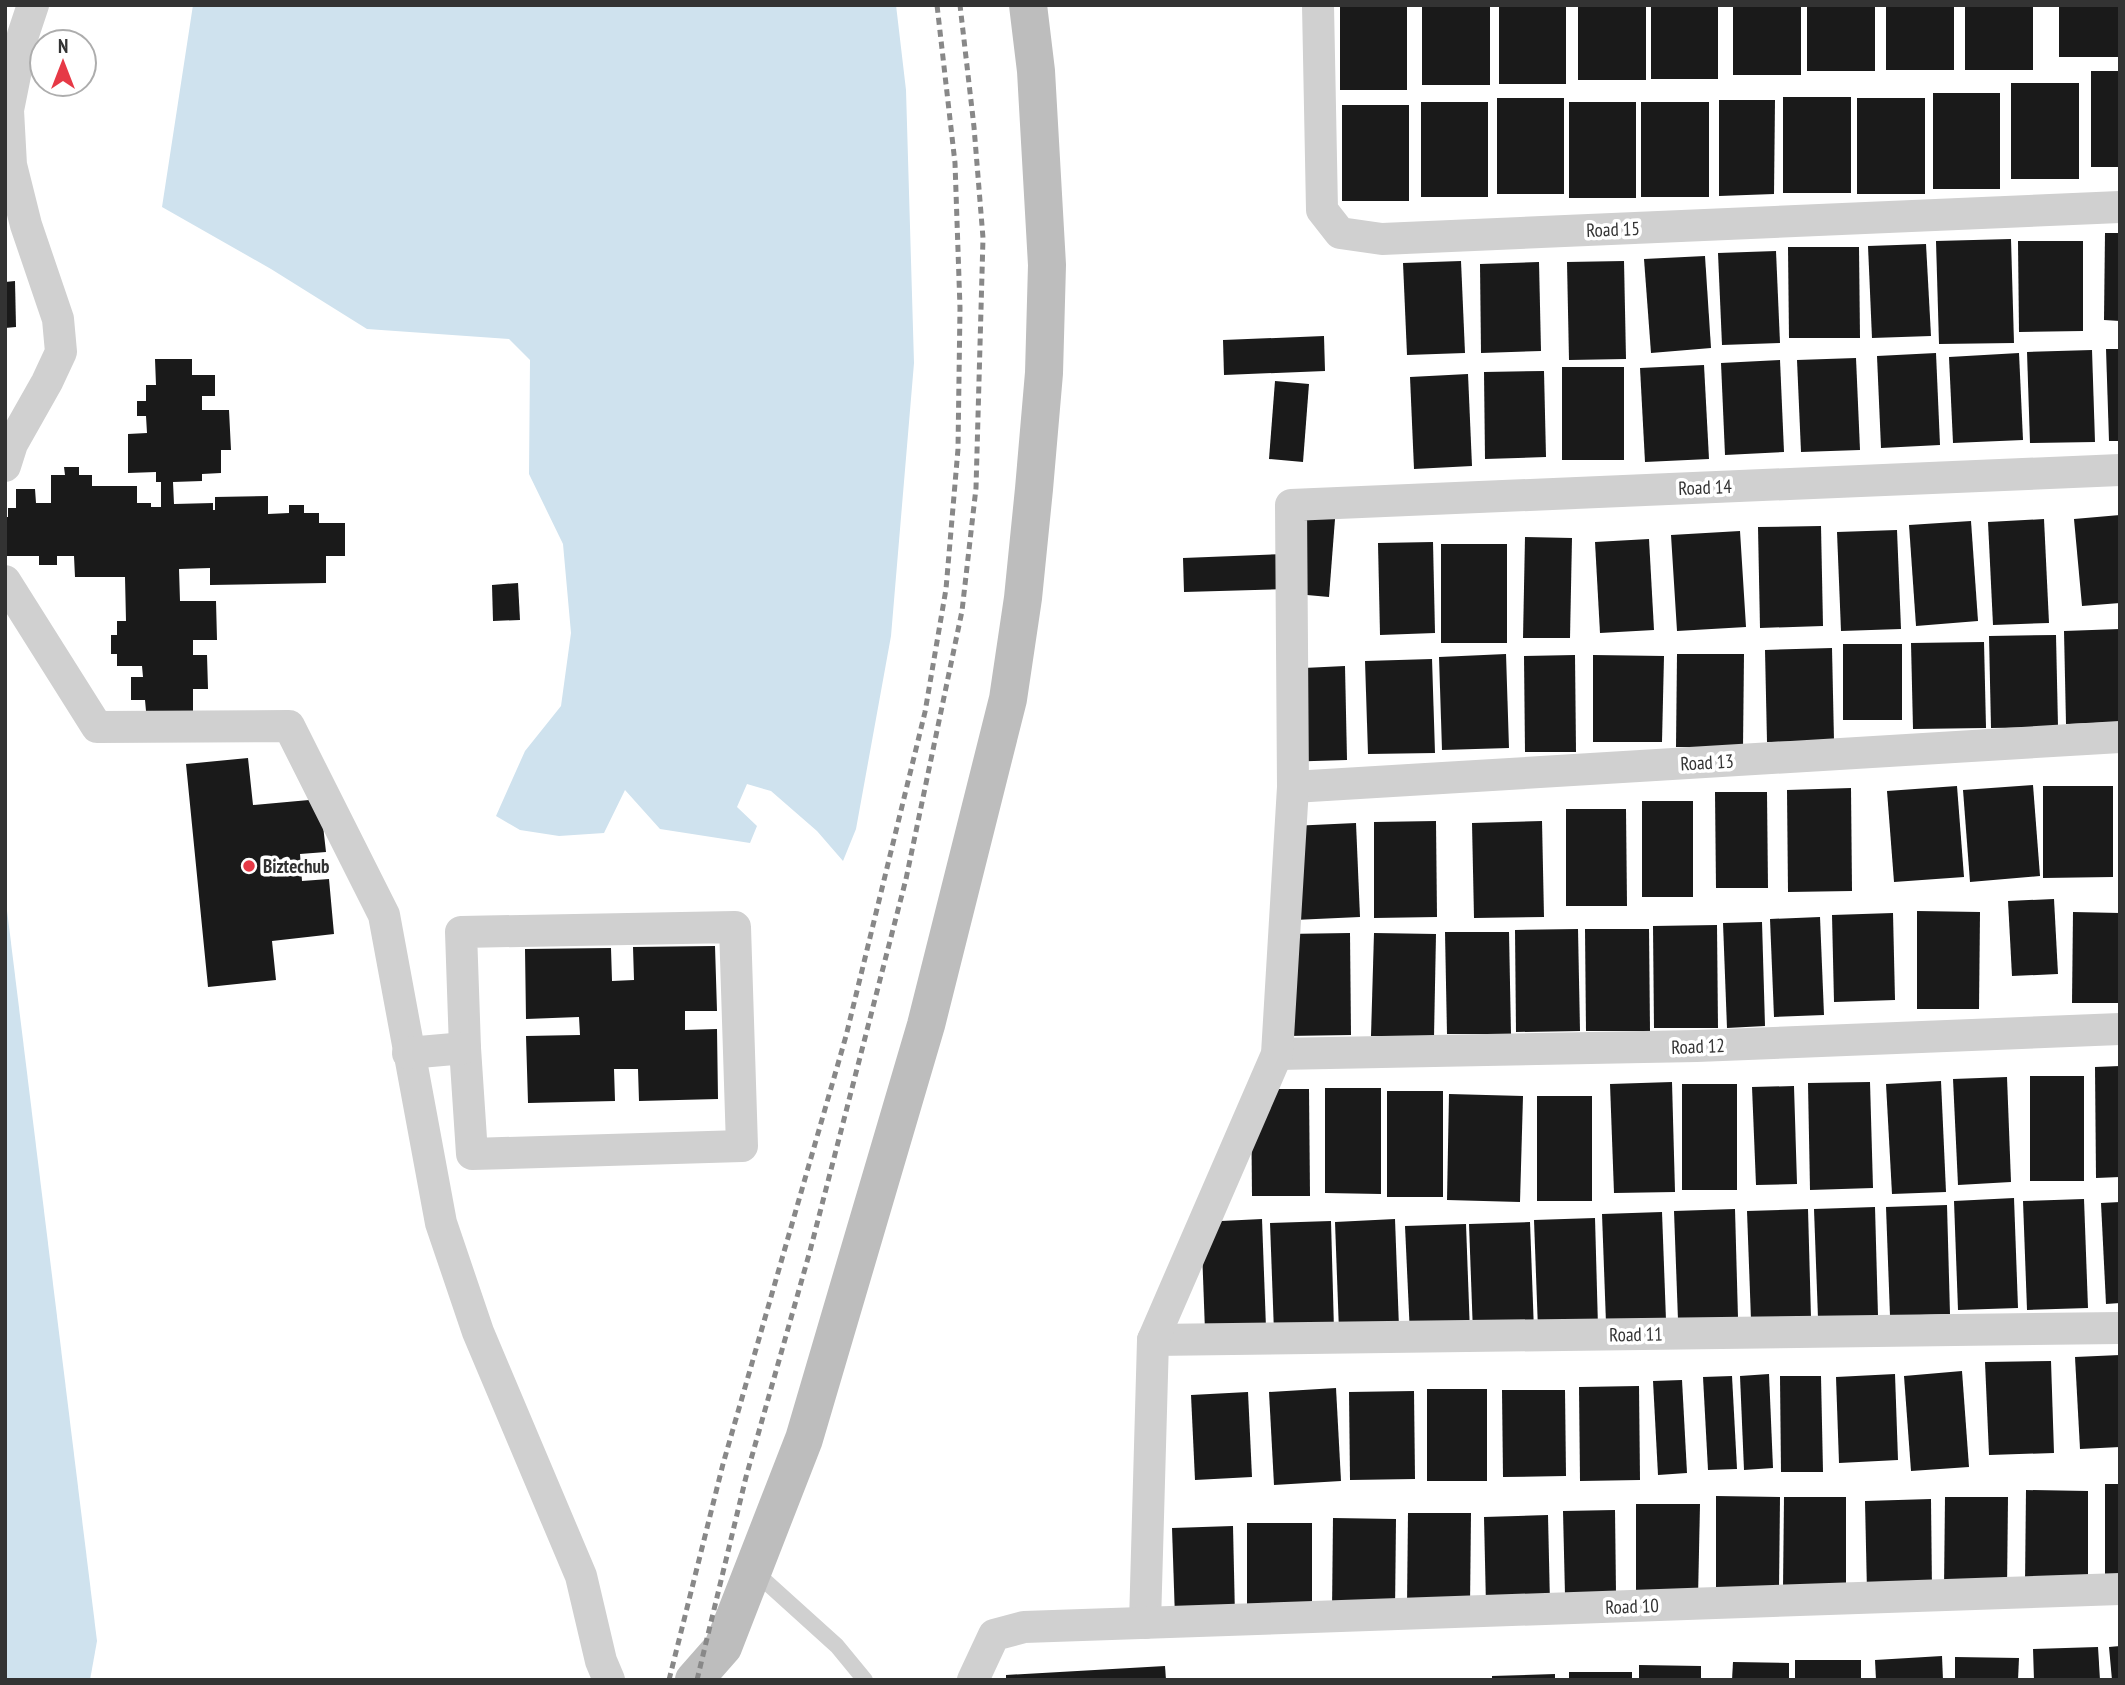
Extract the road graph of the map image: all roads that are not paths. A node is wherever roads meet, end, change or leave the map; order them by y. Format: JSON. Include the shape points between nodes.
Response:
{"nodes":[{"id":1,"x":33,"y":5,"type":"edge"},
{"id":2,"x":1028,"y":5,"type":"edge"},
{"id":3,"x":1318,"y":5,"type":"edge"},
{"id":4,"x":2120,"y":207,"type":"edge"},
{"id":5,"x":5,"y":466,"type":"edge"},
{"id":6,"x":2120,"y":470,"type":"edge"},
{"id":7,"x":5,"y":581,"type":"edge"},
{"id":8,"x":2120,"y":737,"type":"edge"},
{"id":9,"x":1293,"y":787,"type":"junction"},
{"id":10,"x":2120,"y":1029,"type":"edge"},
{"id":11,"x":465,"y":1048,"type":"junction"},
{"id":12,"x":408,"y":1053,"type":"junction"},
{"id":13,"x":1277,"y":1054,"type":"junction"},
{"id":14,"x":2120,"y":1328,"type":"edge"},
{"id":15,"x":1153,"y":1340,"type":"junction"},
{"id":16,"x":754,"y":1571,"type":"junction"},
{"id":17,"x":2120,"y":1589,"type":"edge"},
{"id":18,"x":1145,"y":1623,"type":"junction"},
{"id":19,"x":723,"y":1663,"type":"edge"},
{"id":20,"x":609,"y":1680,"type":"edge"},
{"id":21,"x":694,"y":1680,"type":"edge"},
{"id":22,"x":865,"y":1680,"type":"edge"},
{"id":23,"x":973,"y":1680,"type":"edge"}],
"edges":[{"from":1,"to":5,"type":"street","via":[[8,110],[11,165],[58,318],[61,352]]},
{"from":2,"to":16,"type":"main road","via":[[1037,71],[1048,265],[1035,476],[1008,699],[922,1038],[804,1439]]},
{"from":3,"to":4,"type":"street","name":"Road 15","via":[[1322,210],[1340,233],[1382,239]]},
{"from":6,"to":9,"type":"street","name":"Road 14","via":[[1291,505]]},
{"from":7,"to":12,"type":"street","via":[[97,727],[289,726],[384,915]]},
{"from":8,"to":9,"type":"street","name":"Road 13"},
{"from":9,"to":13,"type":"street"},
{"from":10,"to":13,"type":"street","name":"Road 12","via":[[1697,1046]]},
{"from":11,"to":11,"type":"street","via":[[461,932],[735,927],[742,1146],[472,1154]]},
{"from":11,"to":12,"type":"street"},
{"from":12,"to":20,"type":"street","via":[[441,1223],[478,1332],[581,1576]]},
{"from":13,"to":15,"type":"street"},
{"from":14,"to":15,"type":"street","name":"Road 11"},
{"from":15,"to":18,"type":"street"},
{"from":16,"to":19,"type":"main road"},
{"from":16,"to":22,"type":"lane","via":[[837,1646]]},
{"from":17,"to":18,"type":"street","name":"Road 10"},
{"from":18,"to":23,"type":"street","name":"Road 10","via":[[1024,1627],[993,1635]]},
{"from":19,"to":21,"type":"main road"}]}
